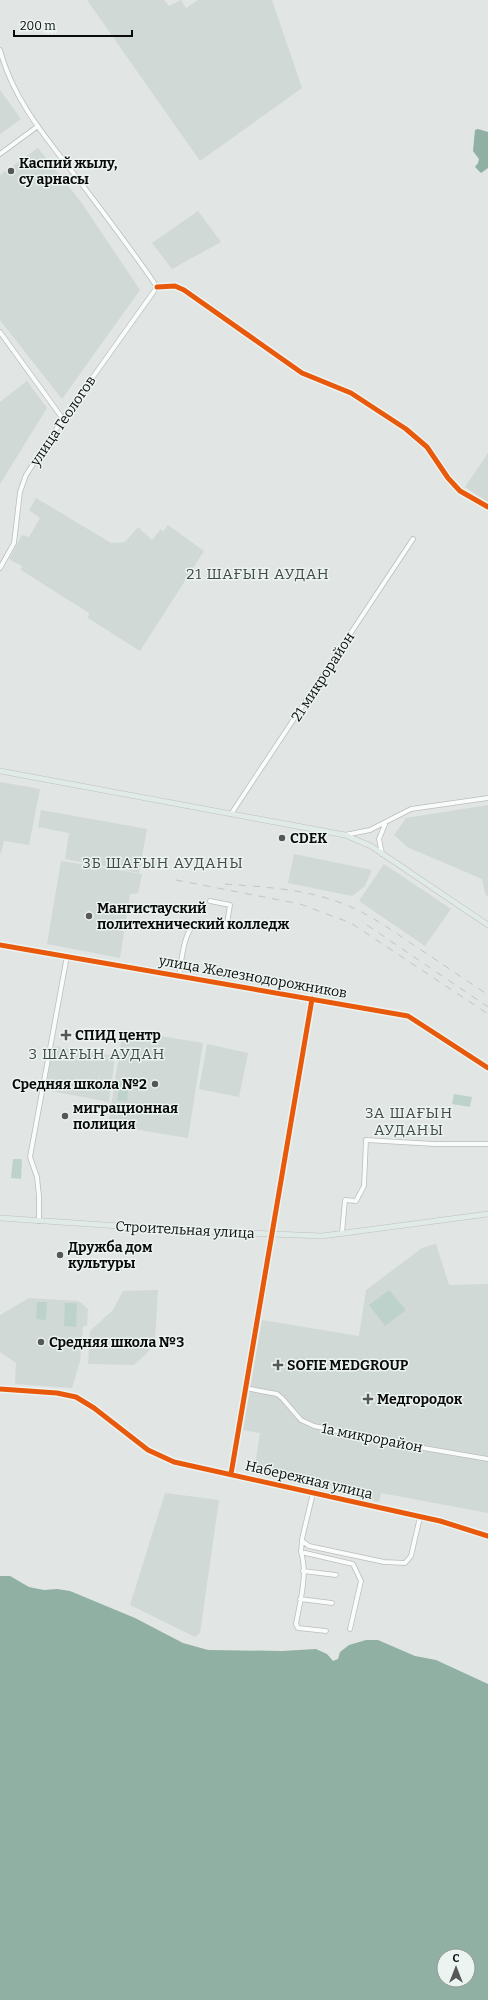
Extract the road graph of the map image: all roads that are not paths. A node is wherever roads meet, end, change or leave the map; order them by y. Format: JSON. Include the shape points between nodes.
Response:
{"nodes":[{"id":1,"x":0,"y":50,"type":"edge"},
{"id":2,"x":38,"y":126,"type":"junction"},
{"id":3,"x":0,"y":154,"type":"edge"},
{"id":4,"x":157,"y":287,"type":"junction"},
{"id":5,"x":0,"y":332,"type":"edge"},
{"id":6,"x":63,"y":419,"type":"junction"},
{"id":7,"x":488,"y":508,"type":"edge"},
{"id":8,"x":413,"y":539,"type":"dead end"},
{"id":9,"x":0,"y":568,"type":"edge"},
{"id":10,"x":0,"y":771,"type":"edge"},
{"id":11,"x":488,"y":798,"type":"edge"},
{"id":12,"x":231,"y":814,"type":"junction"},
{"id":13,"x":386,"y":822,"type":"junction"},
{"id":14,"x":345,"y":835,"type":"junction"},
{"id":15,"x":382,"y":854,"type":"junction"},
{"id":16,"x":210,"y":901,"type":"dead end"},
{"id":17,"x":488,"y":925,"type":"edge"},
{"id":18,"x":0,"y":945,"type":"edge"},
{"id":19,"x":67,"y":956,"type":"junction"},
{"id":20,"x":180,"y":977,"type":"junction"},
{"id":21,"x":312,"y":999,"type":"junction"},
{"id":22,"x":488,"y":1068,"type":"edge"},
{"id":23,"x":488,"y":1144,"type":"edge"},
{"id":24,"x":488,"y":1214,"type":"edge"},
{"id":25,"x":0,"y":1218,"type":"edge"},
{"id":26,"x":39,"y":1221,"type":"junction"},
{"id":27,"x":342,"y":1233,"type":"junction"},
{"id":28,"x":272,"y":1235,"type":"junction"},
{"id":29,"x":245,"y":1388,"type":"junction"},
{"id":30,"x":0,"y":1390,"type":"edge"},
{"id":31,"x":488,"y":1459,"type":"edge"},
{"id":32,"x":231,"y":1474,"type":"junction"},
{"id":33,"x":313,"y":1493,"type":"junction"},
{"id":34,"x":420,"y":1517,"type":"junction"},
{"id":35,"x":488,"y":1536,"type":"edge"},
{"id":36,"x":302,"y":1542,"type":"junction"},
{"id":37,"x":301,"y":1552,"type":"junction"},
{"id":38,"x":303,"y":1571,"type":"junction"},
{"id":39,"x":336,"y":1575,"type":"dead end"},
{"id":40,"x":300,"y":1599,"type":"junction"},
{"id":41,"x":332,"y":1603,"type":"dead end"},
{"id":42,"x":350,"y":1629,"type":"dead end"},
{"id":43,"x":326,"y":1631,"type":"dead end"}],
"edges":[{"from":1,"to":2,"type":"street","via":[[12,86]]},
{"from":2,"to":3,"type":"street"},
{"from":2,"to":4,"type":"street"},
{"from":4,"to":6,"type":"street","name":"улица Геологов"},
{"from":4,"to":7,"type":"street","via":[[175,286],[184,290],[302,373],[351,393],[395,421],[427,448],[460,491]]},
{"from":5,"to":6,"type":"street"},
{"from":6,"to":9,"type":"street","name":"улица Геологов","via":[[22,484],[14,543]]},
{"from":8,"to":12,"type":"street","name":"21 микрорайон"},
{"from":10,"to":12,"type":"main road"},
{"from":11,"to":13,"type":"street","via":[[411,809]]},
{"from":12,"to":14,"type":"main road"},
{"from":13,"to":14,"type":"street","via":[[363,833]]},
{"from":13,"to":15,"type":"street","via":[[380,839]]},
{"from":14,"to":15,"type":"main road","via":[[372,846]]},
{"from":15,"to":17,"type":"main road"},
{"from":16,"to":20,"type":"street","via":[[230,905],[227,924],[224,926],[196,923],[186,935]]},
{"from":18,"to":19,"type":"street","name":"улица Железнодорожников"},
{"from":19,"to":20,"type":"street","name":"улица Железнодорожников"},
{"from":19,"to":26,"type":"street","via":[[30,1157],[37,1177]]},
{"from":20,"to":21,"type":"street","name":"улица Железнодорожников"},
{"from":21,"to":22,"type":"street","name":"улица Железнодорожников","via":[[408,1016]]},
{"from":21,"to":28,"type":"street"},
{"from":23,"to":27,"type":"street","via":[[366,1140],[364,1186],[356,1201],[345,1200]]},
{"from":24,"to":27,"type":"main road","name":"Строительная улица"},
{"from":25,"to":26,"type":"main road","name":"Строительная улица"},
{"from":26,"to":28,"type":"main road","name":"Строительная улица"},
{"from":27,"to":28,"type":"main road","name":"Строительная улица","via":[[322,1236]]},
{"from":28,"to":29,"type":"street"},
{"from":29,"to":31,"type":"street","name":"1а микрорайон","via":[[277,1394],[302,1420],[314,1426]]},
{"from":29,"to":32,"type":"street"},
{"from":30,"to":32,"type":"street","name":"Набережная улица","via":[[57,1393],[76,1398],[94,1408],[138,1443],[159,1456],[174,1462]]},
{"from":32,"to":33,"type":"street","name":"Набережная улица"},
{"from":33,"to":34,"type":"street","name":"Набережная улица"},
{"from":33,"to":36,"type":"street"},
{"from":34,"to":35,"type":"street","name":"Набережная улица"},
{"from":34,"to":36,"type":"street","via":[[411,1556],[405,1563],[384,1562],[309,1546]]},
{"from":36,"to":37,"type":"street"},
{"from":37,"to":38,"type":"street","via":[[304,1560]]},
{"from":37,"to":42,"type":"street","via":[[352,1564],[361,1581]]},
{"from":38,"to":39,"type":"street"},
{"from":38,"to":40,"type":"street"},
{"from":40,"to":41,"type":"street"},
{"from":40,"to":43,"type":"street","via":[[296,1624],[298,1628]]}]}
